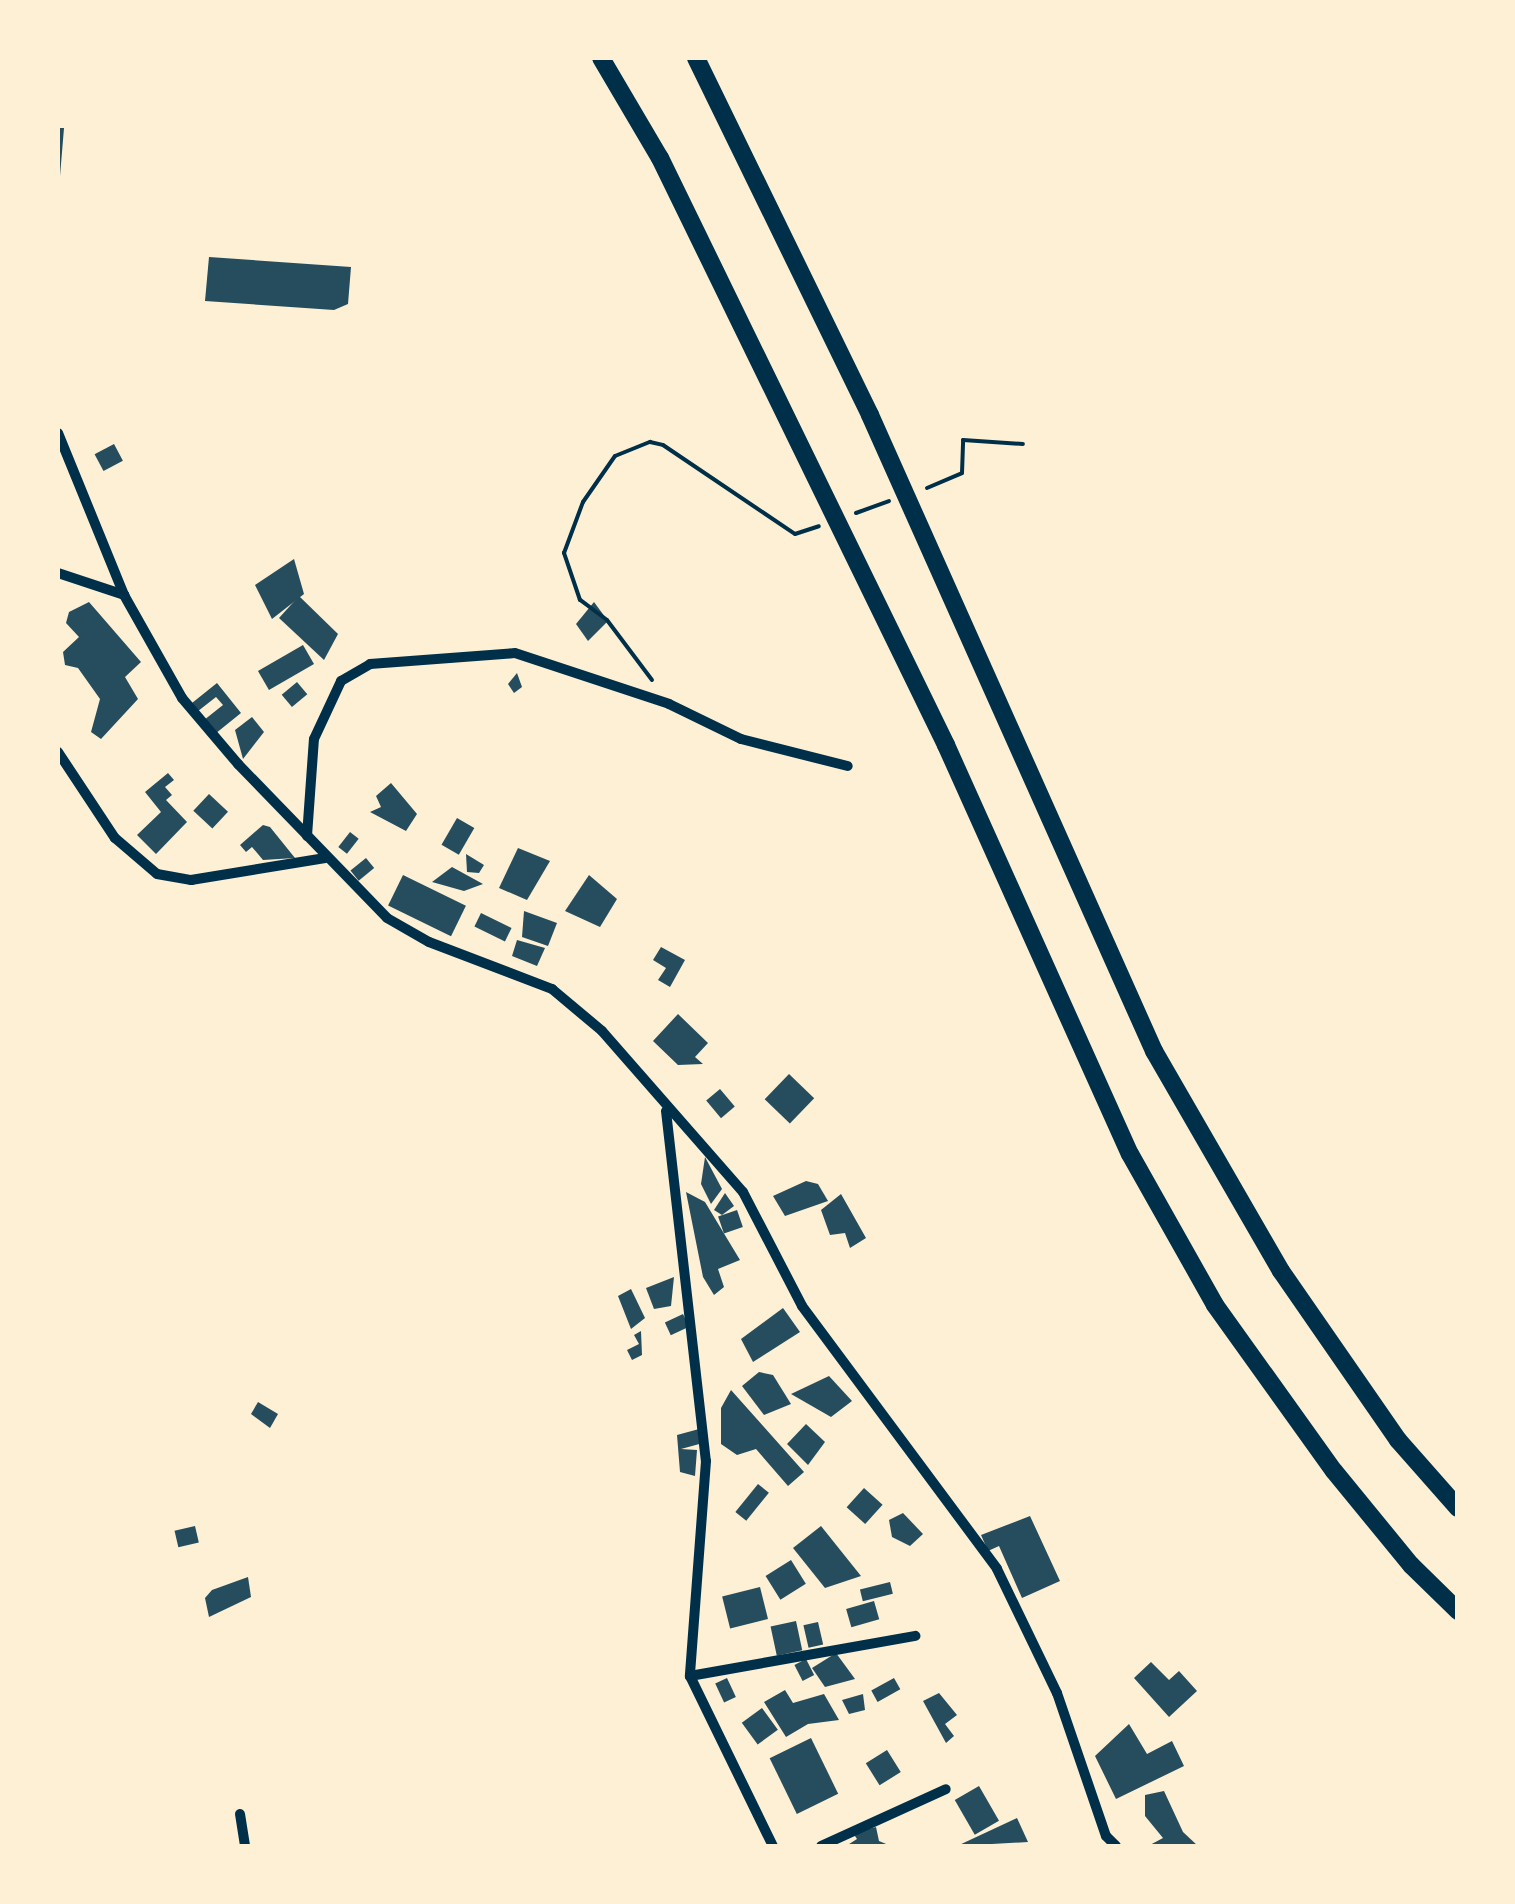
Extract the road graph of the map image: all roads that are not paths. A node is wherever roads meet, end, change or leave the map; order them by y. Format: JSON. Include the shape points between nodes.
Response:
{"nodes":[{"id":1,"x":601,"y":58,"type":"edge"},
{"id":2,"x":696,"y":58,"type":"edge"},
{"id":3,"x":58,"y":433,"type":"edge"},
{"id":4,"x":58,"y":574,"type":"edge"},
{"id":5,"x":124,"y":595,"type":"junction"},
{"id":6,"x":58,"y":752,"type":"edge"},
{"id":7,"x":848,"y":766,"type":"dead end"},
{"id":8,"x":307,"y":836,"type":"junction"},
{"id":9,"x":325,"y":858,"type":"junction"},
{"id":10,"x":666,"y":1111,"type":"junction"},
{"id":11,"x":1458,"y":1508,"type":"edge"},
{"id":12,"x":1458,"y":1611,"type":"edge"},
{"id":13,"x":915,"y":1636,"type":"dead end"},
{"id":14,"x":690,"y":1676,"type":"junction"},
{"id":15,"x":946,"y":1789,"type":"dead end"},
{"id":16,"x":240,"y":1814,"type":"dead end"},
{"id":17,"x":245,"y":1846,"type":"edge"},
{"id":18,"x":773,"y":1846,"type":"edge"},
{"id":19,"x":822,"y":1846,"type":"edge"},
{"id":20,"x":1116,"y":1846,"type":"edge"}],
"edges":[{"from":1,"to":12,"type":"highway","via":[[660,158],[946,745],[1130,1154],[1215,1305],[1334,1470]]},
{"from":2,"to":11,"type":"highway","via":[[870,415],[1154,1051],[1281,1270],[1398,1440]]},
{"from":3,"to":5,"type":"street"},
{"from":4,"to":5,"type":"street"},
{"from":5,"to":8,"type":"street","via":[[182,698]]},
{"from":6,"to":9,"type":"street","via":[[114,838],[157,874],[191,880]]},
{"from":7,"to":8,"type":"street","via":[[742,739],[669,704],[515,653],[370,664],[341,681],[314,738]]},
{"from":8,"to":9,"type":"street"},
{"from":9,"to":10,"type":"street","via":[[387,918],[552,990],[602,1031]]},
{"from":10,"to":14,"type":"street","via":[[706,1461]]},
{"from":10,"to":20,"type":"street","via":[[711,1150],[744,1192],[802,1306],[996,1569],[1057,1692],[1106,1836]]},
{"from":13,"to":14,"type":"street"},
{"from":14,"to":18,"type":"street"},
{"from":15,"to":19,"type":"street"},
{"from":16,"to":17,"type":"street"}]}
